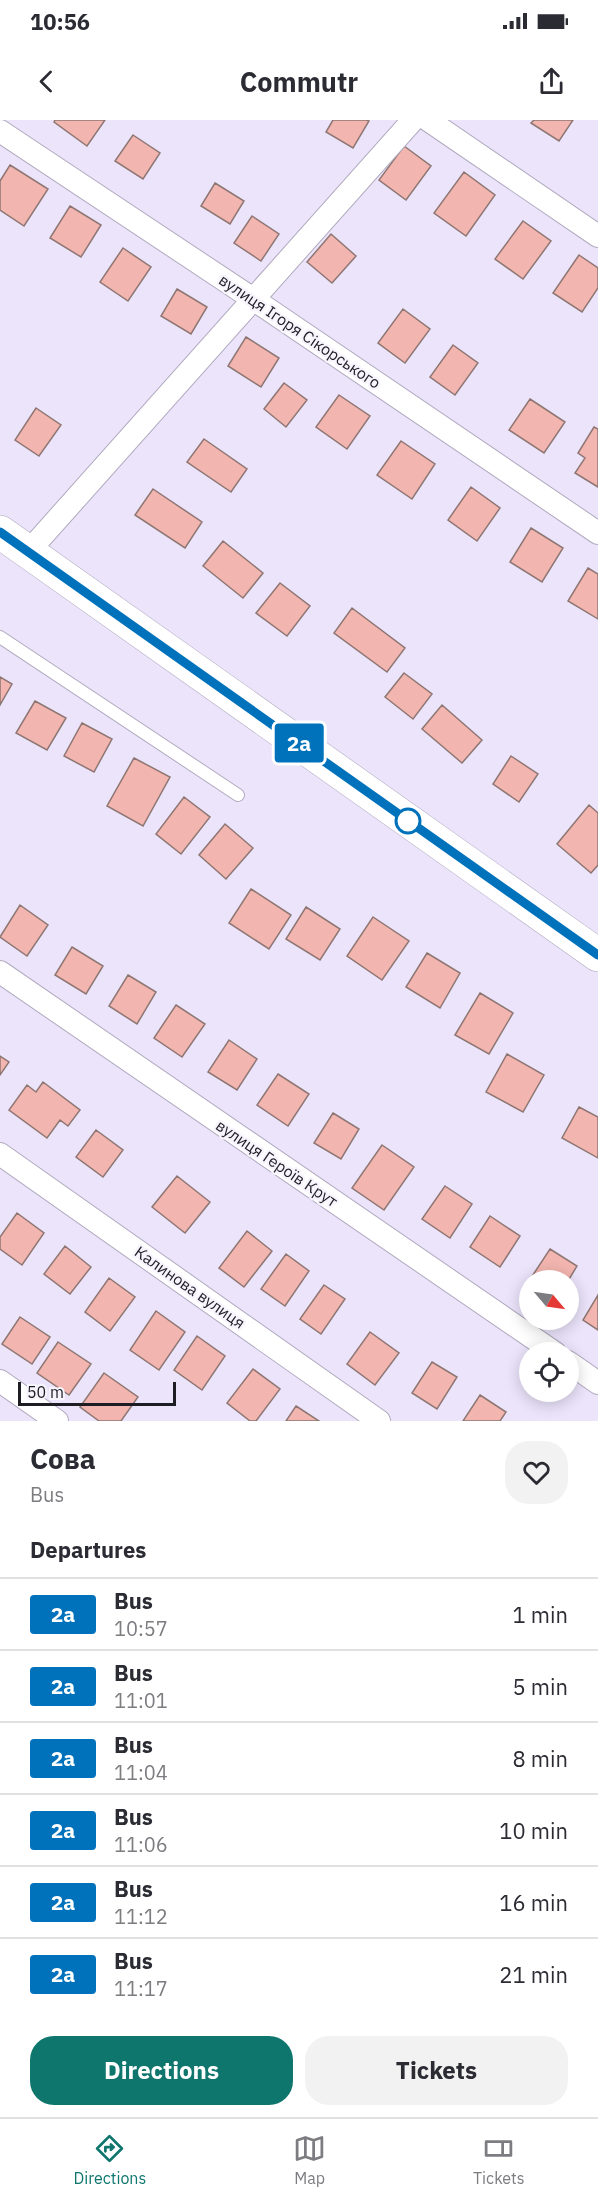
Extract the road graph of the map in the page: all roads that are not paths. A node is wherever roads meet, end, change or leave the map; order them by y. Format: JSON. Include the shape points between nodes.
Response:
{"nodes":[{"id":1,"x":413,"y":120,"type":"edge"},
{"id":2,"x":428,"y":120,"type":"edge"},
{"id":3,"x":0,"y":131,"type":"edge"},
{"id":4,"x":598,"y":236,"type":"edge"},
{"id":5,"x":253,"y":299,"type":"junction"},
{"id":6,"x":0,"y":532,"type":"edge"},
{"id":7,"x":598,"y":533,"type":"edge"},
{"id":8,"x":28,"y":552,"type":"junction"},
{"id":9,"x":0,"y":637,"type":"edge"},
{"id":10,"x":238,"y":795,"type":"dead end"},
{"id":11,"x":598,"y":955,"type":"edge"},
{"id":12,"x":0,"y":972,"type":"edge"},
{"id":13,"x":0,"y":1154,"type":"edge"},
{"id":14,"x":539,"y":1342,"type":"edge"},
{"id":15,"x":579,"y":1370,"type":"edge"},
{"id":16,"x":0,"y":1381,"type":"edge"},
{"id":17,"x":598,"y":1383,"type":"edge"},
{"id":18,"x":57,"y":1421,"type":"edge"},
{"id":19,"x":379,"y":1421,"type":"edge"}],
"edges":[{"from":1,"to":5,"type":"street"},
{"from":2,"to":4,"type":"street"},
{"from":3,"to":5,"type":"street","name":"вулиця Ігоря Сікорського"},
{"from":5,"to":7,"type":"street","name":"вулиця Ігоря Сікорського"},
{"from":5,"to":8,"type":"street"},
{"from":6,"to":8,"type":"main road"},
{"from":8,"to":11,"type":"main road"},
{"from":9,"to":10,"type":"lane"},
{"from":12,"to":14,"type":"street","name":"вулиця Героїв Крут"},
{"from":13,"to":19,"type":"street","name":"Калинова вулиця"},
{"from":15,"to":17,"type":"street"},
{"from":16,"to":18,"type":"street"}]}
